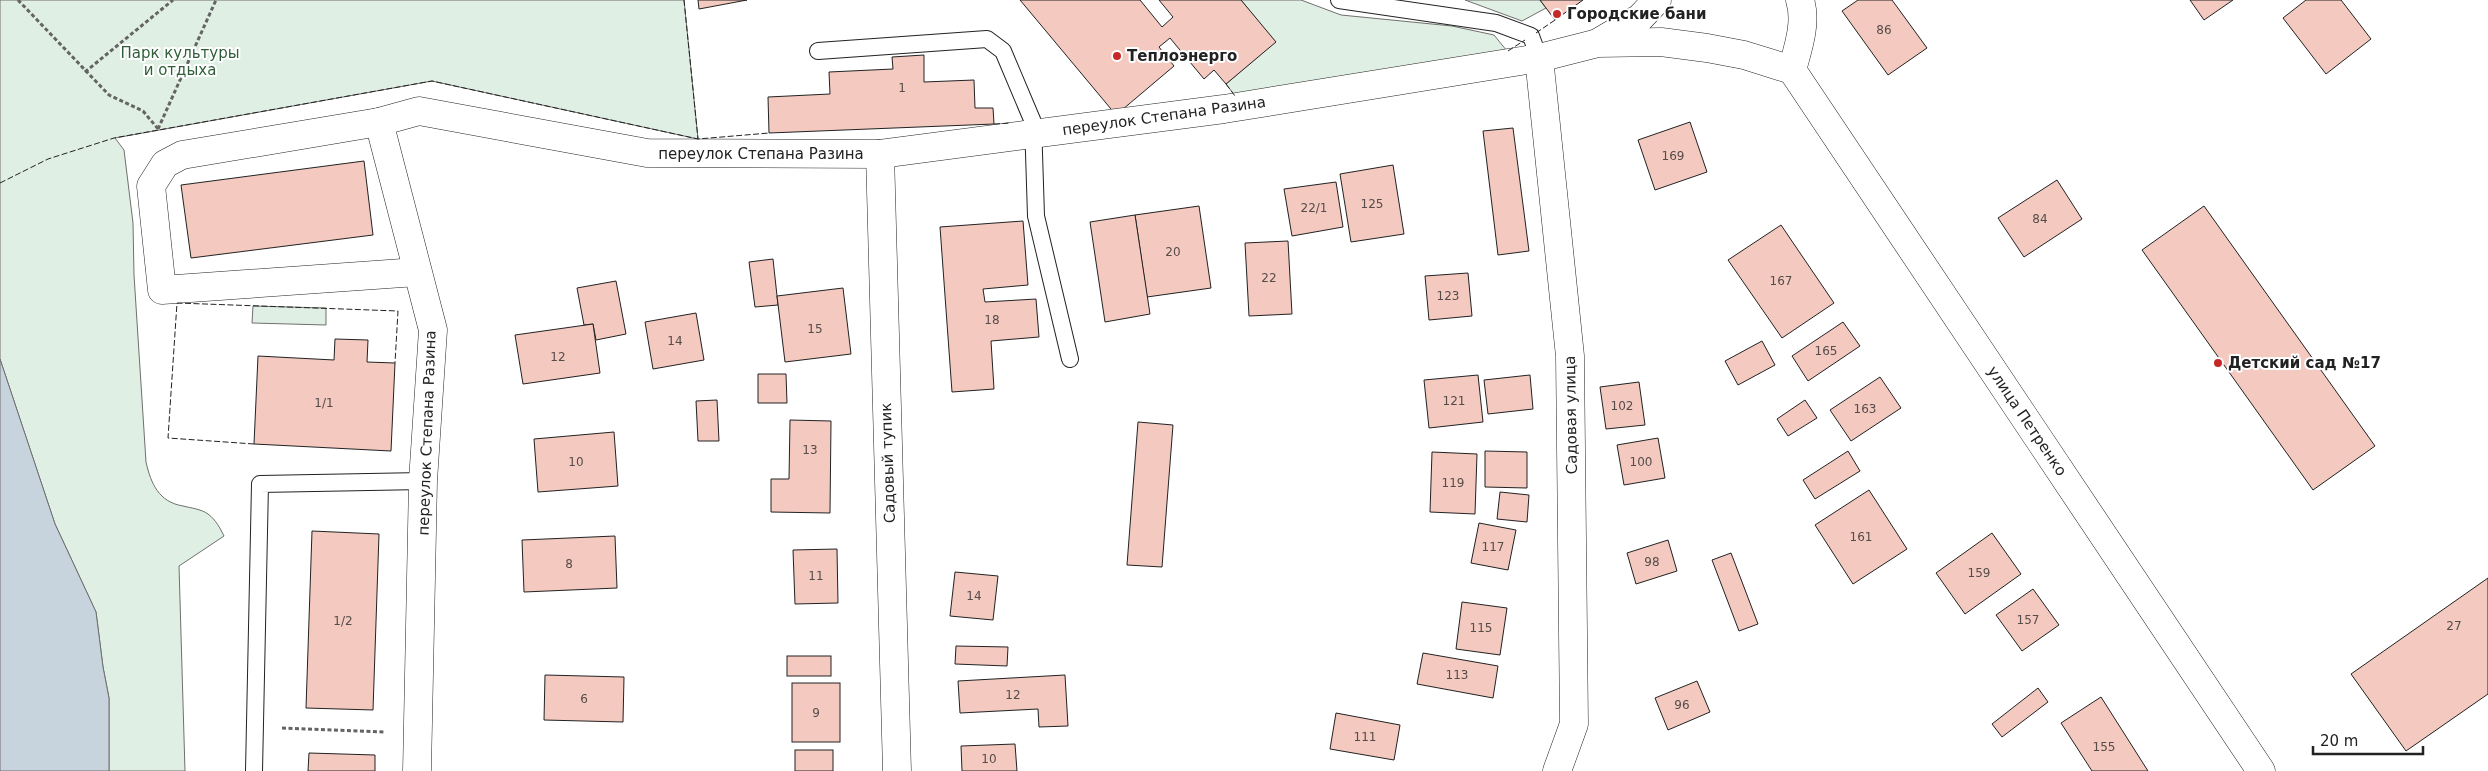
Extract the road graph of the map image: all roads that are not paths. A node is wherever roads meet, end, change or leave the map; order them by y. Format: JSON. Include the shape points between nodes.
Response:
{"nodes":[{"id":1,"x":1339,"y":0,"type":"edge"},
{"id":2,"x":1657,"y":0,"type":"edge"},
{"id":3,"x":1800,"y":0,"type":"edge"},
{"id":4,"x":1598,"y":43,"type":"junction"},
{"id":5,"x":818,"y":51,"type":"dead end"},
{"id":6,"x":1539,"y":58,"type":"junction"},
{"id":7,"x":1792,"y":70,"type":"junction"},
{"id":8,"x":379,"y":122,"type":"junction"},
{"id":9,"x":1034,"y":134,"type":"junction"},
{"id":10,"x":880,"y":154,"type":"junction"},
{"id":11,"x":417,"y":272,"type":"junction"},
{"id":12,"x":1070,"y":359,"type":"dead end"},
{"id":13,"x":423,"y":481,"type":"junction"},
{"id":14,"x":254,"y":771,"type":"edge"},
{"id":15,"x":417,"y":771,"type":"edge"},
{"id":16,"x":897,"y":771,"type":"edge"},
{"id":17,"x":1557,"y":771,"type":"edge"},
{"id":18,"x":2261,"y":771,"type":"edge"}],
"edges":[{"from":1,"to":6,"type":"lane","via":[[1496,23],[1532,36]]},
{"from":2,"to":4,"type":"street","via":[[1640,18]]},
{"from":3,"to":7,"type":"street","via":[[1803,10],[1801,36]]},
{"from":4,"to":6,"type":"street","name":"переулок Степана Разина"},
{"from":4,"to":7,"type":"street","name":"переулок Степана Разина","via":[[1661,42],[1707,48]]},
{"from":5,"to":9,"type":"lane","via":[[987,39],[1003,51],[1033,122]]},
{"from":6,"to":9,"type":"street","name":"переулок Степана Разина","via":[[1224,109]]},
{"from":6,"to":17,"type":"street","name":"Садовая улица","via":[[1570,356],[1574,724]]},
{"from":7,"to":18,"type":"street","name":"улица Петренко"},
{"from":8,"to":10,"type":"street","name":"переулок Степана Разина","via":[[419,111],[647,153]]},
{"from":8,"to":11,"type":"street","name":"переулок Степана Разина"},
{"from":8,"to":11,"type":"street","via":[[182,155],[165,164],[151,186],[162,290]]},
{"from":9,"to":10,"type":"street","name":"переулок Степана Разина"},
{"from":9,"to":12,"type":"lane","via":[[1036,216]]},
{"from":10,"to":16,"type":"street","name":"Садовый тупик"},
{"from":11,"to":13,"type":"street","name":"переулок Степана Разина","via":[[433,330]]},
{"from":13,"to":14,"type":"lane","via":[[260,484]]},
{"from":13,"to":15,"type":"street","name":"переулок Степана Разина"}]}
